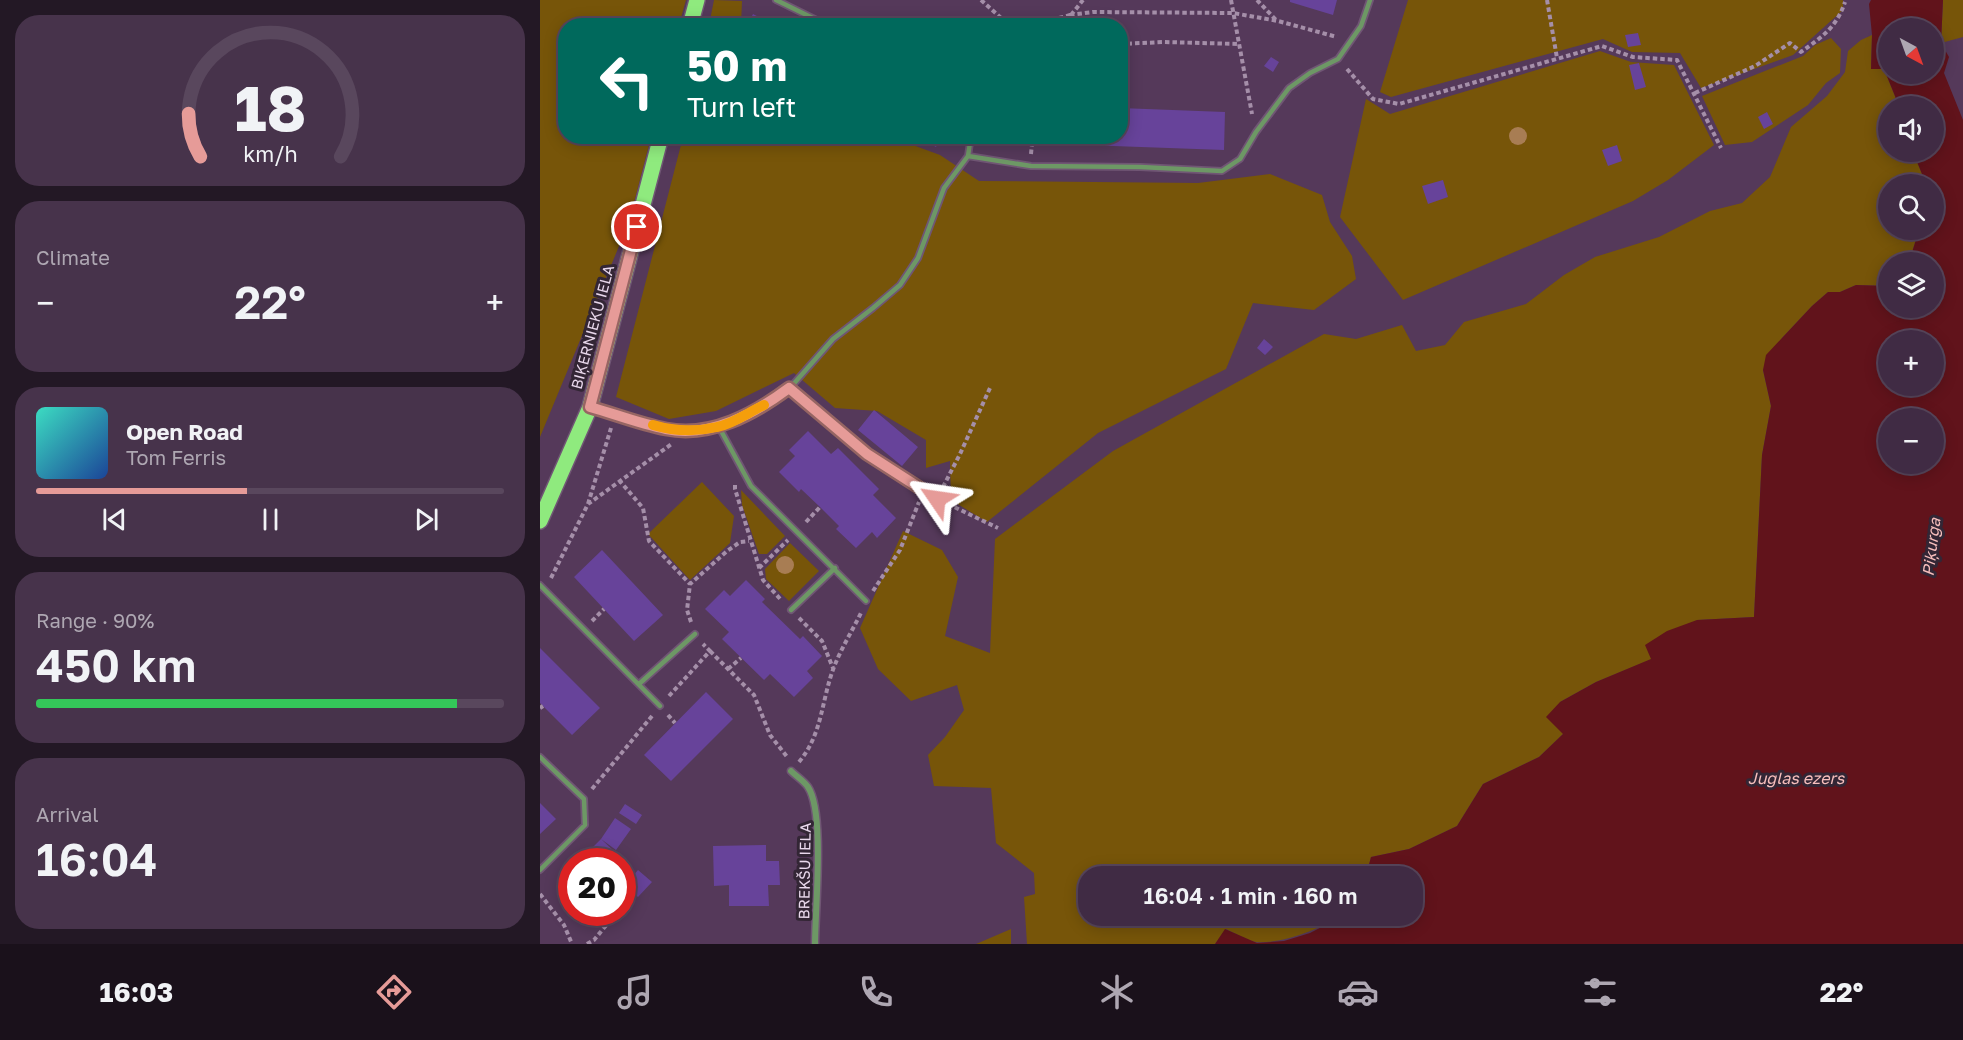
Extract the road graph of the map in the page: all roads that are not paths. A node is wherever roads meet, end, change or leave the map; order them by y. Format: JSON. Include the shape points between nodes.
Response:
{"nodes":[{"id":1,"x":697,"y":0,"type":"edge"},
{"id":2,"x":776,"y":0,"type":"edge"},
{"id":3,"x":1370,"y":0,"type":"edge"},
{"id":4,"x":692,"y":18,"type":"edge"},
{"id":5,"x":813,"y":18,"type":"edge"},
{"id":6,"x":659,"y":144,"type":"edge"},
{"id":7,"x":970,"y":144,"type":"edge"},
{"id":8,"x":968,"y":156,"type":"junction"},
{"id":9,"x":789,"y":388,"type":"junction"},
{"id":10,"x":590,"y":407,"type":"junction"},
{"id":11,"x":719,"y":427,"type":"junction"},
{"id":12,"x":937,"y":499,"type":"road end"},
{"id":13,"x":540,"y":520,"type":"edge"},
{"id":14,"x":835,"y":568,"type":"junction"},
{"id":15,"x":542,"y":587,"type":"edge"},
{"id":16,"x":866,"y":601,"type":"road end"},
{"id":17,"x":791,"y":610,"type":"road end"},
{"id":18,"x":695,"y":634,"type":"road end"},
{"id":19,"x":639,"y":684,"type":"junction"},
{"id":20,"x":660,"y":706,"type":"road end"},
{"id":21,"x":540,"y":758,"type":"edge"},
{"id":22,"x":791,"y":771,"type":"road end"},
{"id":23,"x":540,"y":870,"type":"edge"},
{"id":24,"x":815,"y":944,"type":"edge"}],
"edges":[{"from":1,"to":4,"type":"main road"},
{"from":2,"to":5,"type":"lane"},
{"from":3,"to":8,"type":"lane","via":[[1353,41],[1338,59],[1289,88],[1240,159],[1221,171],[1031,166]]},
{"from":6,"to":10,"type":"main road","name":"BIĶERNIEKU IELA"},
{"from":7,"to":8,"type":"lane"},
{"from":8,"to":9,"type":"lane","via":[[944,188],[918,258],[900,285],[833,339]]},
{"from":9,"to":11,"type":"lane","via":[[770,403]]},
{"from":9,"to":12,"type":"lane","via":[[867,454]]},
{"from":10,"to":11,"type":"lane","via":[[667,429]]},
{"from":10,"to":13,"type":"main road","name":"BIĶERNIEKU IELA"},
{"from":11,"to":14,"type":"lane","via":[[751,486]]},
{"from":14,"to":16,"type":"lane"},
{"from":14,"to":17,"type":"lane"},
{"from":15,"to":19,"type":"lane"},
{"from":18,"to":19,"type":"lane"},
{"from":19,"to":20,"type":"lane"},
{"from":21,"to":23,"type":"lane","via":[[584,799],[585,825]]},
{"from":22,"to":24,"type":"street","name":"BREKŠU IELA","via":[[808,787],[816,809]]}]}
